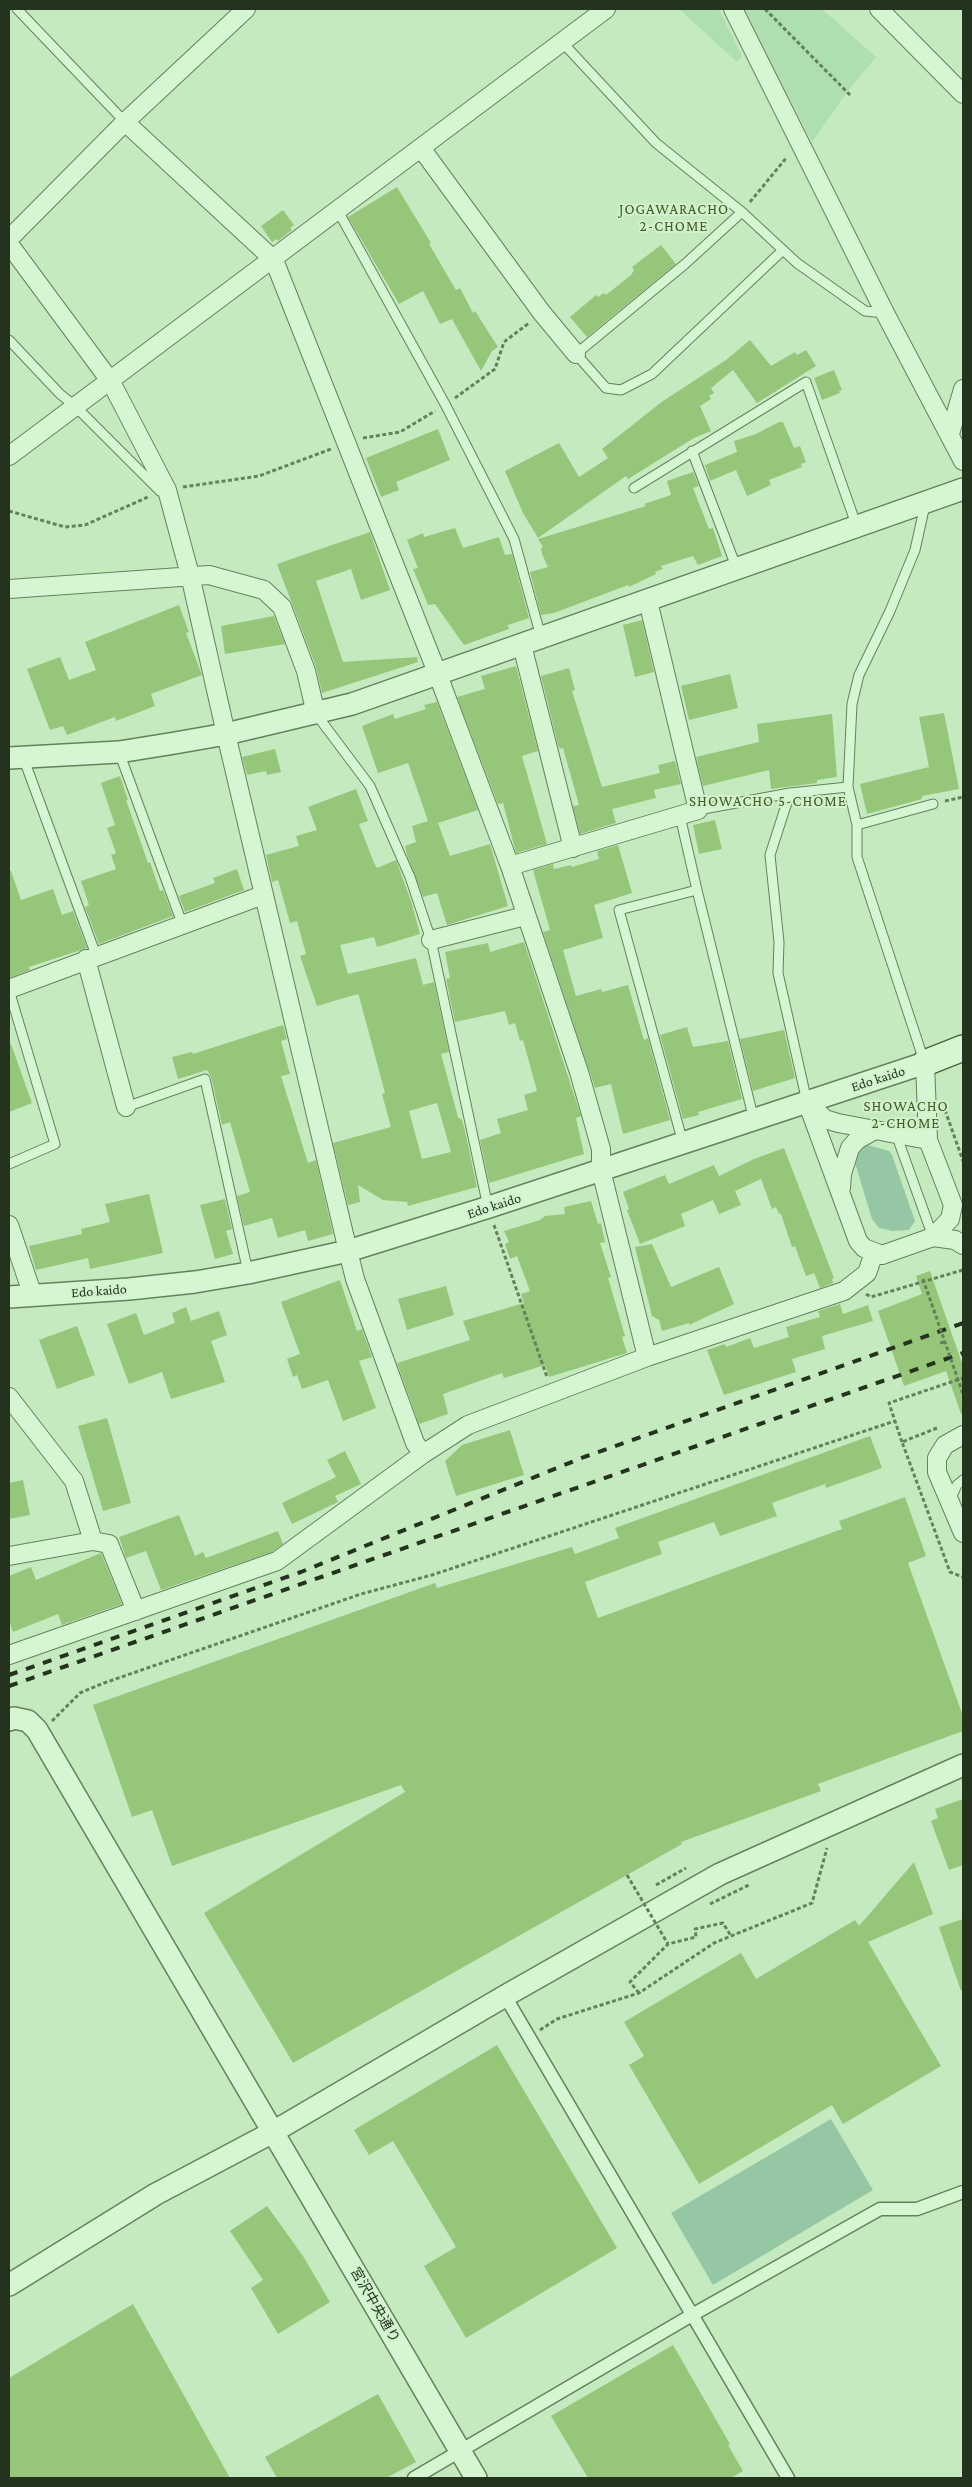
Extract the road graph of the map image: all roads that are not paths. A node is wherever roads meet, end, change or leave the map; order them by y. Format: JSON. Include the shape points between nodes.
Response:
{"nodes":[{"id":1,"x":17,"y":9,"type":"edge"},
{"id":2,"x":246,"y":9,"type":"edge"},
{"id":3,"x":606,"y":9,"type":"edge"},
{"id":4,"x":732,"y":9,"type":"edge"},
{"id":5,"x":880,"y":9,"type":"edge"},
{"id":6,"x":562,"y":42,"type":"junction"},
{"id":7,"x":963,"y":94,"type":"edge"},
{"id":8,"x":125,"y":122,"type":"junction"},
{"id":9,"x":421,"y":148,"type":"junction"},
{"id":10,"x":338,"y":212,"type":"junction"},
{"id":11,"x":742,"y":212,"type":"junction"},
{"id":12,"x":9,"y":239,"type":"edge"},
{"id":13,"x":9,"y":244,"type":"edge"},
{"id":14,"x":783,"y":250,"type":"junction"},
{"id":15,"x":274,"y":260,"type":"junction"},
{"id":16,"x":886,"y":313,"type":"junction"},
{"id":17,"x":9,"y":340,"type":"edge"},
{"id":18,"x":576,"y":354,"type":"junction"},
{"id":19,"x":111,"y":382,"type":"junction"},
{"id":20,"x":963,"y":389,"type":"edge"},
{"id":21,"x":75,"y":406,"type":"junction"},
{"id":22,"x":950,"y":434,"type":"junction"},
{"id":23,"x":692,"y":451,"type":"junction"},
{"id":24,"x":9,"y":456,"type":"edge"},
{"id":25,"x":963,"y":461,"type":"edge"},
{"id":26,"x":634,"y":488,"type":"dead end"},
{"id":27,"x":963,"y":489,"type":"edge"},
{"id":28,"x":164,"y":490,"type":"junction"},
{"id":29,"x":926,"y":503,"type":"junction"},
{"id":30,"x":857,"y":527,"type":"junction"},
{"id":31,"x":737,"y":569,"type":"junction"},
{"id":32,"x":190,"y":575,"type":"junction"},
{"id":33,"x":9,"y":589,"type":"edge"},
{"id":34,"x":648,"y":601,"type":"junction"},
{"id":35,"x":531,"y":641,"type":"junction"},
{"id":36,"x":438,"y":675,"type":"junction"},
{"id":37,"x":316,"y":714,"type":"junction"},
{"id":38,"x":226,"y":734,"type":"junction"},
{"id":39,"x":119,"y":752,"type":"junction"},
{"id":40,"x":16,"y":758,"type":"edge"},
{"id":41,"x":848,"y":787,"type":"junction"},
{"id":42,"x":790,"y":793,"type":"junction"},
{"id":43,"x":933,"y":804,"type":"road end"},
{"id":44,"x":698,"y":810,"type":"junction"},
{"id":45,"x":680,"y":816,"type":"junction"},
{"id":46,"x":856,"y":825,"type":"junction"},
{"id":47,"x":572,"y":848,"type":"junction"},
{"id":48,"x":510,"y":866,"type":"junction"},
{"id":49,"x":697,"y":890,"type":"junction"},
{"id":50,"x":263,"y":895,"type":"junction"},
{"id":51,"x":525,"y":916,"type":"junction"},
{"id":52,"x":182,"y":923,"type":"junction"},
{"id":53,"x":431,"y":940,"type":"junction"},
{"id":54,"x":91,"y":957,"type":"junction"},
{"id":55,"x":9,"y":990,"type":"edge"},
{"id":56,"x":963,"y":1048,"type":"edge"},
{"id":57,"x":925,"y":1063,"type":"junction"},
{"id":58,"x":808,"y":1102,"type":"junction"},
{"id":59,"x":126,"y":1107,"type":"joint"},
{"id":60,"x":754,"y":1120,"type":"junction"},
{"id":61,"x":875,"y":1130,"type":"junction"},
{"id":62,"x":896,"y":1134,"type":"junction"},
{"id":63,"x":928,"y":1140,"type":"junction"},
{"id":64,"x":683,"y":1143,"type":"junction"},
{"id":65,"x":9,"y":1164,"type":"edge"},
{"id":66,"x":601,"y":1170,"type":"junction"},
{"id":67,"x":841,"y":1193,"type":"junction"},
{"id":68,"x":488,"y":1208,"type":"junction"},
{"id":69,"x":9,"y":1225,"type":"edge"},
{"id":70,"x":933,"y":1237,"type":"junction"},
{"id":71,"x":963,"y":1245,"type":"edge"},
{"id":72,"x":348,"y":1251,"type":"junction"},
{"id":73,"x":874,"y":1254,"type":"junction"},
{"id":74,"x":248,"y":1273,"type":"junction"},
{"id":75,"x":33,"y":1296,"type":"junction"},
{"id":76,"x":9,"y":1297,"type":"edge"},
{"id":77,"x":647,"y":1357,"type":"junction"},
{"id":78,"x":9,"y":1397,"type":"edge"},
{"id":79,"x":963,"y":1435,"type":"edge"},
{"id":80,"x":423,"y":1454,"type":"junction"},
{"id":81,"x":963,"y":1480,"type":"edge"},
{"id":82,"x":949,"y":1502,"type":"junction"},
{"id":83,"x":963,"y":1533,"type":"edge"},
{"id":84,"x":93,"y":1541,"type":"junction"},
{"id":85,"x":9,"y":1556,"type":"edge"},
{"id":86,"x":136,"y":1611,"type":"junction"},
{"id":87,"x":9,"y":1655,"type":"edge"},
{"id":88,"x":9,"y":1720,"type":"edge"},
{"id":89,"x":963,"y":1764,"type":"edge"},
{"id":90,"x":505,"y":1996,"type":"junction"},
{"id":91,"x":273,"y":2132,"type":"junction"},
{"id":92,"x":963,"y":2192,"type":"edge"},
{"id":93,"x":9,"y":2285,"type":"edge"},
{"id":94,"x":692,"y":2315,"type":"junction"},
{"id":95,"x":460,"y":2451,"type":"junction"},
{"id":96,"x":414,"y":2478,"type":"edge"},
{"id":97,"x":476,"y":2478,"type":"edge"},
{"id":98,"x":788,"y":2478,"type":"edge"}],
"edges":[{"from":1,"to":8,"type":"lane"},
{"from":2,"to":8,"type":"street"},
{"from":3,"to":6,"type":"street"},
{"from":4,"to":16,"type":"street"},
{"from":5,"to":7,"type":"street"},
{"from":6,"to":9,"type":"street"},
{"from":6,"to":11,"type":"lane","via":[[656,143]]},
{"from":8,"to":12,"type":"street"},
{"from":8,"to":15,"type":"street"},
{"from":9,"to":10,"type":"street"},
{"from":9,"to":18,"type":"street","via":[[542,313]]},
{"from":10,"to":15,"type":"street"},
{"from":10,"to":35,"type":"lane","via":[[445,404],[514,539]]},
{"from":11,"to":14,"type":"lane"},
{"from":11,"to":18,"type":"lane"},
{"from":13,"to":19,"type":"street"},
{"from":14,"to":16,"type":"lane","via":[[865,311]]},
{"from":14,"to":18,"type":"lane","via":[[652,374],[621,390],[606,388]]},
{"from":15,"to":19,"type":"street"},
{"from":15,"to":36,"type":"street"},
{"from":16,"to":22,"type":"street"},
{"from":17,"to":21,"type":"lane"},
{"from":19,"to":21,"type":"street"},
{"from":19,"to":28,"type":"street"},
{"from":20,"to":22,"type":"street"},
{"from":21,"to":24,"type":"street"},
{"from":21,"to":28,"type":"lane"},
{"from":22,"to":25,"type":"street"},
{"from":23,"to":26,"type":"lane"},
{"from":23,"to":30,"type":"lane","via":[[806,382]]},
{"from":23,"to":31,"type":"lane"},
{"from":27,"to":29,"type":"street"},
{"from":28,"to":32,"type":"street"},
{"from":29,"to":30,"type":"street"},
{"from":29,"to":41,"type":"lane","via":[[915,550],[859,675],[852,704]]},
{"from":30,"to":31,"type":"street"},
{"from":31,"to":34,"type":"street"},
{"from":32,"to":33,"type":"street"},
{"from":32,"to":37,"type":"street","via":[[209,575],[252,586],[270,594],[282,607],[306,671]]},
{"from":32,"to":38,"type":"street"},
{"from":34,"to":35,"type":"street"},
{"from":34,"to":44,"type":"street"},
{"from":35,"to":36,"type":"street"},
{"from":35,"to":47,"type":"street"},
{"from":36,"to":37,"type":"street"},
{"from":36,"to":48,"type":"street"},
{"from":37,"to":38,"type":"street"},
{"from":37,"to":53,"type":"lane","via":[[370,786],[410,877]]},
{"from":38,"to":39,"type":"street"},
{"from":38,"to":50,"type":"street"},
{"from":39,"to":40,"type":"street"},
{"from":39,"to":52,"type":"lane"},
{"from":40,"to":54,"type":"lane"},
{"from":41,"to":42,"type":"lane"},
{"from":41,"to":46,"type":"lane"},
{"from":42,"to":44,"type":"lane"},
{"from":42,"to":58,"type":"lane","via":[[770,855],[779,942],[778,973]]},
{"from":43,"to":46,"type":"lane"},
{"from":44,"to":45,"type":"street"},
{"from":45,"to":47,"type":"street"},
{"from":45,"to":49,"type":"lane"},
{"from":46,"to":57,"type":"lane","via":[[857,857]]},
{"from":47,"to":48,"type":"street"},
{"from":48,"to":51,"type":"street"},
{"from":49,"to":60,"type":"lane"},
{"from":49,"to":64,"type":"lane","via":[[619,910]]},
{"from":50,"to":52,"type":"street"},
{"from":50,"to":72,"type":"street"},
{"from":51,"to":53,"type":"street"},
{"from":51,"to":66,"type":"street","via":[[579,1072],[601,1149]]},
{"from":52,"to":54,"type":"street"},
{"from":53,"to":68,"type":"lane"},
{"from":54,"to":55,"type":"street"},
{"from":54,"to":59,"type":"street"},
{"from":55,"to":65,"type":"lane","via":[[55,1144]]},
{"from":56,"to":57,"type":"main road","name":"Edo kaido"},
{"from":57,"to":58,"type":"street","name":"Edo kaido"},
{"from":57,"to":63,"type":"street"},
{"from":58,"to":60,"type":"street","name":"Edo kaido"},
{"from":58,"to":61,"type":"street","via":[[825,1119]]},
{"from":58,"to":67,"type":"street"},
{"from":59,"to":74,"type":"lane","via":[[205,1079]]},
{"from":60,"to":64,"type":"street","name":"Edo kaido"},
{"from":61,"to":62,"type":"street"},
{"from":61,"to":67,"type":"street","via":[[850,1148],[842,1174]]},
{"from":62,"to":63,"type":"street"},
{"from":62,"to":70,"type":"lane"},
{"from":63,"to":70,"type":"street","via":[[953,1205],[950,1219]]},
{"from":64,"to":66,"type":"street","name":"Edo kaido"},
{"from":66,"to":68,"type":"street","name":"Edo kaido"},
{"from":66,"to":77,"type":"street"},
{"from":67,"to":73,"type":"street","via":[[858,1241]]},
{"from":68,"to":72,"type":"street","name":"Edo kaido"},
{"from":69,"to":75,"type":"street"},
{"from":70,"to":71,"type":"street","via":[[955,1240]]},
{"from":70,"to":73,"type":"street","via":[[882,1255]]},
{"from":72,"to":74,"type":"street","name":"Edo kaido"},
{"from":72,"to":80,"type":"street","via":[[412,1434]]},
{"from":73,"to":77,"type":"street","via":[[867,1273],[844,1291]]},
{"from":74,"to":75,"type":"street","name":"Edo kaido","via":[[129,1289]]},
{"from":75,"to":76,"type":"street","name":"Edo kaido"},
{"from":77,"to":80,"type":"street","via":[[468,1425]]},
{"from":78,"to":84,"type":"street","via":[[74,1481]]},
{"from":79,"to":82,"type":"street","via":[[945,1445],[937,1458],[937,1472]]},
{"from":80,"to":86,"type":"street","via":[[277,1561]]},
{"from":81,"to":82,"type":"lane"},
{"from":82,"to":83,"type":"street"},
{"from":84,"to":85,"type":"street"},
{"from":84,"to":86,"type":"street","via":[[109,1544]]},
{"from":86,"to":87,"type":"street"},
{"from":88,"to":91,"type":"street","name":"宮沢中央通り","via":[[14,1718],[48,1728]]},
{"from":89,"to":90,"type":"street","via":[[720,1874]]},
{"from":90,"to":91,"type":"street"},
{"from":90,"to":94,"type":"street"},
{"from":91,"to":93,"type":"street","via":[[156,2194]]},
{"from":91,"to":95,"type":"street","name":"宮沢中央通り"},
{"from":92,"to":94,"type":"street","via":[[917,2209],[880,2208]]},
{"from":94,"to":95,"type":"street"},
{"from":94,"to":98,"type":"street"},
{"from":95,"to":96,"type":"street"},
{"from":95,"to":97,"type":"street","name":"宮沢中央通り"}]}
